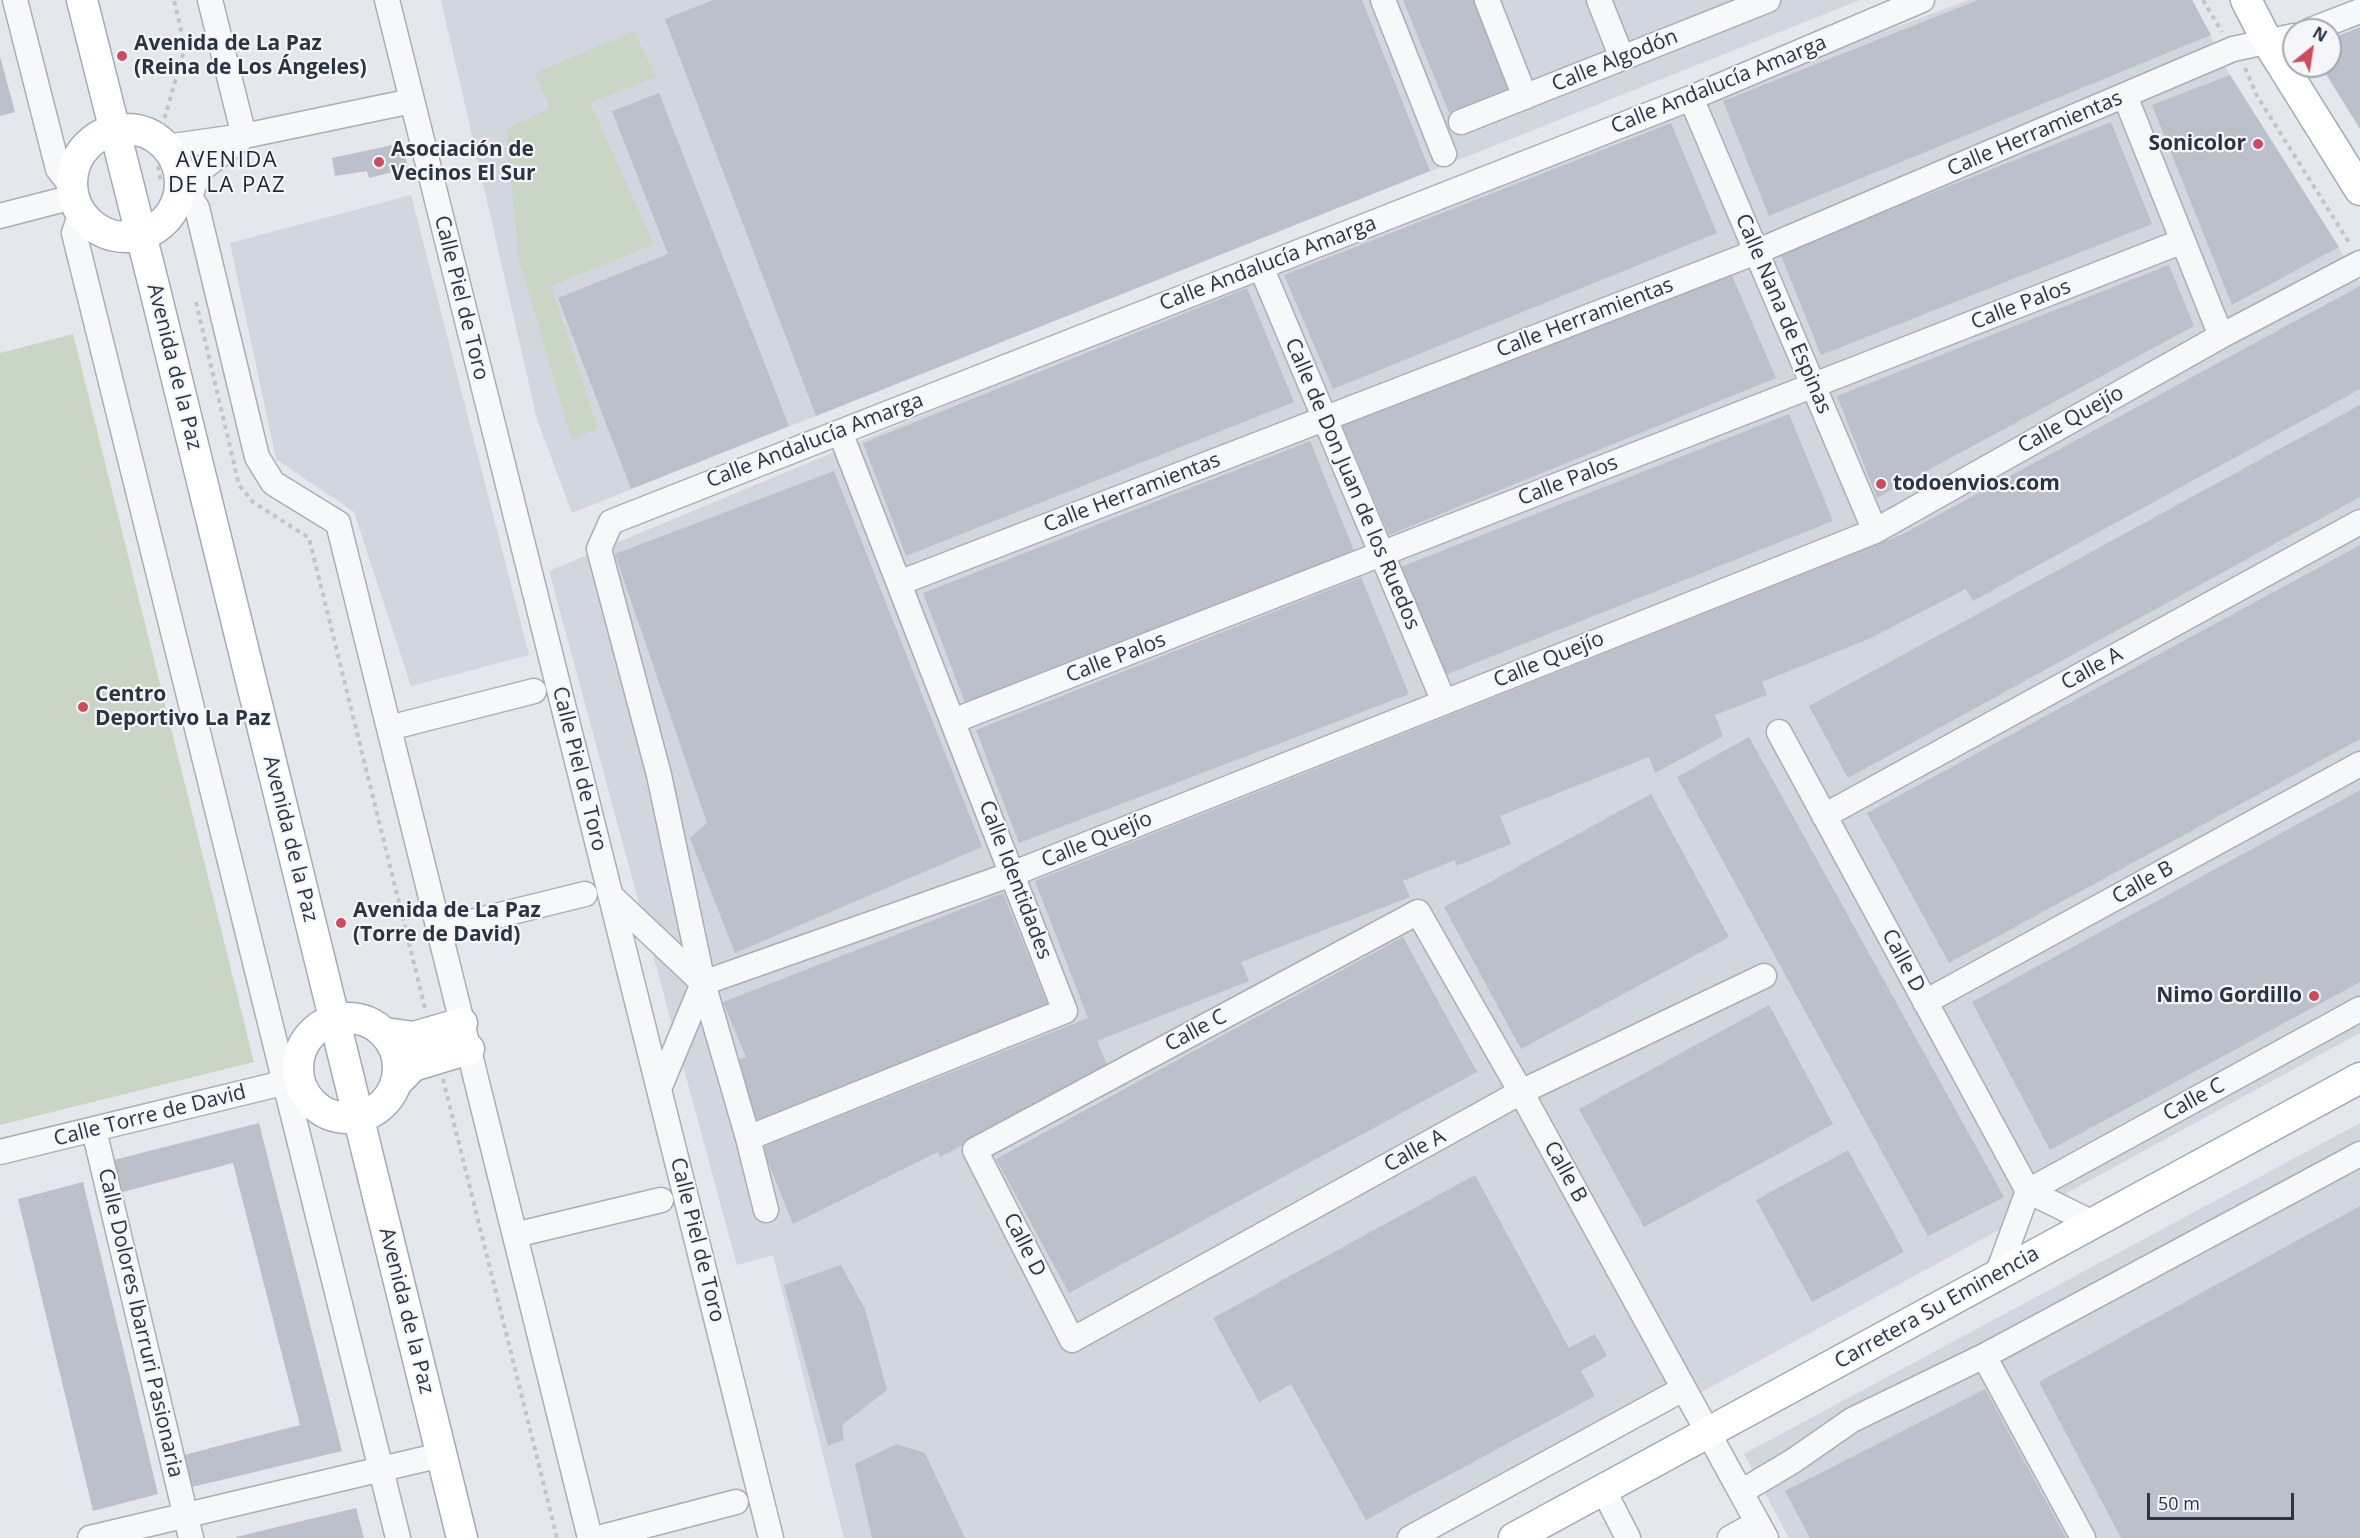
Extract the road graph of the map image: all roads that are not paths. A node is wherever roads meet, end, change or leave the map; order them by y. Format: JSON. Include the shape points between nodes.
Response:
{"nodes":[{"id":1,"x":15,"y":0,"type":"edge"},
{"id":2,"x":82,"y":0,"type":"edge"},
{"id":3,"x":210,"y":0,"type":"edge"},
{"id":4,"x":387,"y":0,"type":"edge"},
{"id":5,"x":1383,"y":0,"type":"edge"},
{"id":6,"x":1487,"y":0,"type":"edge"},
{"id":7,"x":1599,"y":0,"type":"edge"},
{"id":8,"x":1768,"y":0,"type":"edge"},
{"id":9,"x":1922,"y":0,"type":"edge"},
{"id":10,"x":2246,"y":0,"type":"edge"},
{"id":11,"x":1714,"y":10,"type":"edge"},
{"id":12,"x":2360,"y":11,"type":"edge"},
{"id":13,"x":2342,"y":18,"type":"edge"},
{"id":14,"x":2280,"y":39,"type":"edge"},
{"id":15,"x":1622,"y":58,"type":"junction"},
{"id":16,"x":2125,"y":96,"type":"junction"},
{"id":17,"x":1525,"y":97,"type":"junction"},
{"id":18,"x":1691,"y":98,"type":"junction"},
{"id":19,"x":412,"y":101,"type":"junction"},
{"id":20,"x":1461,"y":122,"type":"dead end"},
{"id":21,"x":114,"y":130,"type":"junction"},
{"id":22,"x":244,"y":136,"type":"junction"},
{"id":23,"x":162,"y":143,"type":"junction"},
{"id":24,"x":1444,"y":154,"type":"dead end"},
{"id":25,"x":2360,"y":190,"type":"edge"},
{"id":26,"x":75,"y":199,"type":"junction"},
{"id":27,"x":182,"y":199,"type":"junction"},
{"id":28,"x":0,"y":216,"type":"edge"},
{"id":29,"x":141,"y":235,"type":"junction"},
{"id":30,"x":2183,"y":241,"type":"junction"},
{"id":31,"x":1756,"y":252,"type":"junction"},
{"id":32,"x":2357,"y":257,"type":"edge"},
{"id":33,"x":1261,"y":267,"type":"junction"},
{"id":34,"x":2221,"y":336,"type":"junction"},
{"id":35,"x":1814,"y":386,"type":"junction"},
{"id":36,"x":1325,"y":419,"type":"junction"},
{"id":37,"x":840,"y":432,"type":"junction"},
{"id":38,"x":2360,"y":522,"type":"edge"},
{"id":39,"x":1875,"y":531,"type":"junction"},
{"id":40,"x":1382,"y":554,"type":"junction"},
{"id":41,"x":899,"y":583,"type":"junction"},
{"id":42,"x":534,"y":691,"type":"dead end"},
{"id":43,"x":1444,"y":702,"type":"junction"},
{"id":44,"x":953,"y":721,"type":"junction"},
{"id":45,"x":389,"y":728,"type":"junction"},
{"id":46,"x":1779,"y":732,"type":"dead end"},
{"id":47,"x":2360,"y":764,"type":"edge"},
{"id":48,"x":1824,"y":816,"type":"junction"},
{"id":49,"x":1012,"y":874,"type":"junction"},
{"id":50,"x":585,"y":894,"type":"dead end"},
{"id":51,"x":611,"y":896,"type":"junction"},
{"id":52,"x":1418,"y":912,"type":"joint"},
{"id":53,"x":439,"y":930,"type":"junction"},
{"id":54,"x":1764,"y":976,"type":"dead end"},
{"id":55,"x":704,"y":983,"type":"junction"},
{"id":56,"x":1925,"y":1002,"type":"junction"},
{"id":57,"x":2360,"y":1009,"type":"edge"},
{"id":58,"x":334,"y":1020,"type":"junction"},
{"id":59,"x":385,"y":1034,"type":"junction"},
{"id":60,"x":465,"y":1036,"type":"junction"},
{"id":61,"x":435,"y":1045,"type":"junction"},
{"id":62,"x":2360,"y":1078,"type":"edge"},
{"id":63,"x":292,"y":1080,"type":"junction"},
{"id":64,"x":397,"y":1082,"type":"junction"},
{"id":65,"x":659,"y":1089,"type":"junction"},
{"id":66,"x":1521,"y":1092,"type":"junction"},
{"id":67,"x":358,"y":1117,"type":"junction"},
{"id":68,"x":94,"y":1130,"type":"junction"},
{"id":69,"x":748,"y":1138,"type":"junction"},
{"id":70,"x":975,"y":1150,"type":"joint"},
{"id":71,"x":0,"y":1152,"type":"edge"},
{"id":72,"x":2360,"y":1154,"type":"edge"},
{"id":73,"x":2028,"y":1191,"type":"junction"},
{"id":74,"x":661,"y":1200,"type":"dead end"},
{"id":75,"x":766,"y":1210,"type":"dead end"},
{"id":76,"x":2093,"y":1224,"type":"junction"},
{"id":77,"x":515,"y":1235,"type":"junction"},
{"id":78,"x":1997,"y":1275,"type":"junction"},
{"id":79,"x":1072,"y":1340,"type":"joint"},
{"id":80,"x":1984,"y":1356,"type":"junction"},
{"id":81,"x":1683,"y":1389,"type":"junction"},
{"id":82,"x":1708,"y":1433,"type":"junction"},
{"id":83,"x":441,"y":1455,"type":"junction"},
{"id":84,"x":381,"y":1469,"type":"junction"},
{"id":85,"x":1603,"y":1489,"type":"junction"},
{"id":86,"x":1741,"y":1492,"type":"junction"},
{"id":87,"x":736,"y":1502,"type":"dead end"},
{"id":88,"x":188,"y":1527,"type":"edge"},
{"id":89,"x":1762,"y":1530,"type":"edge"},
{"id":90,"x":90,"y":1538,"type":"edge"},
{"id":91,"x":398,"y":1538,"type":"edge"},
{"id":92,"x":462,"y":1538,"type":"edge"},
{"id":93,"x":590,"y":1538,"type":"edge"},
{"id":94,"x":598,"y":1538,"type":"edge"},
{"id":95,"x":771,"y":1538,"type":"edge"},
{"id":96,"x":1410,"y":1538,"type":"edge"},
{"id":97,"x":1514,"y":1538,"type":"edge"},
{"id":98,"x":1628,"y":1538,"type":"edge"},
{"id":99,"x":1732,"y":1538,"type":"edge"},
{"id":100,"x":2083,"y":1538,"type":"edge"}],
"edges":[{"from":1,"to":26,"type":"street","via":[[57,169]]},
{"from":2,"to":21,"type":"main road","name":"Avenida de la Paz"},
{"from":3,"to":22,"type":"street"},
{"from":4,"to":19,"type":"street","name":"Calle Piel de Toro"},
{"from":5,"to":24,"type":"street"},
{"from":6,"to":17,"type":"street"},
{"from":7,"to":15,"type":"street"},
{"from":8,"to":11,"type":"street","name":"Calle Algodón"},
{"from":9,"to":18,"type":"street","name":"Calle Andalucía Amarga"},
{"from":10,"to":14,"type":"main road"},
{"from":11,"to":15,"type":"street","name":"Calle Algodón"},
{"from":12,"to":13,"type":"street"},
{"from":14,"to":16,"type":"street","name":"Calle Herramientas","via":[[2232,49]]},
{"from":14,"to":25,"type":"main road"},
{"from":15,"to":17,"type":"street","name":"Calle Algodón"},
{"from":16,"to":30,"type":"street"},
{"from":16,"to":31,"type":"street","name":"Calle Herramientas"},
{"from":17,"to":20,"type":"street","name":"Calle Algodón"},
{"from":18,"to":31,"type":"street","name":"Calle Nana de Espinas"},
{"from":18,"to":33,"type":"street","name":"Calle Andalucía Amarga"},
{"from":19,"to":22,"type":"street"},
{"from":19,"to":51,"type":"street","name":"Calle Piel de Toro"},
{"from":21,"to":23,"type":"main road","via":[[145,133]]},
{"from":21,"to":26,"type":"main road","via":[[87,145],[75,165]]},
{"from":21,"to":29,"type":"main road","name":"Avenida de la Paz"},
{"from":22,"to":23,"type":"street"},
{"from":22,"to":27,"type":"street","via":[[200,171]]},
{"from":23,"to":27,"type":"main road","via":[[178,170]]},
{"from":26,"to":28,"type":"street"},
{"from":26,"to":29,"type":"main road","via":[[92,226],[124,238]]},
{"from":26,"to":63,"type":"street","via":[[74,233]]},
{"from":27,"to":29,"type":"main road","via":[[156,229]]},
{"from":27,"to":45,"type":"street","via":[[197,208],[257,457],[273,483],[338,523]]},
{"from":29,"to":58,"type":"main road","name":"Avenida de la Paz"},
{"from":30,"to":34,"type":"street"},
{"from":30,"to":35,"type":"street","name":"Calle Palos"},
{"from":31,"to":35,"type":"street","name":"Calle Nana de Espinas"},
{"from":31,"to":36,"type":"street","name":"Calle Herramientas"},
{"from":32,"to":34,"type":"street","name":"Calle Quejío"},
{"from":33,"to":36,"type":"street","name":"Calle de Don Juan de los Ruedos"},
{"from":33,"to":37,"type":"street","name":"Calle Andalucía Amarga"},
{"from":34,"to":39,"type":"street","name":"Calle Quejío"},
{"from":35,"to":39,"type":"street","name":"Calle Nana de Espinas"},
{"from":35,"to":40,"type":"street","name":"Calle Palos"},
{"from":36,"to":40,"type":"street","name":"Calle de Don Juan de los Ruedos"},
{"from":36,"to":41,"type":"street","name":"Calle Herramientas"},
{"from":37,"to":41,"type":"street","name":"Calle Identidades"},
{"from":37,"to":55,"type":"street","name":"Calle Andalucía Amarga","via":[[611,522],[599,549],[659,775]]},
{"from":38,"to":48,"type":"street","name":"Calle A"},
{"from":39,"to":43,"type":"street","name":"Calle Quejío"},
{"from":40,"to":43,"type":"street","name":"Calle de Don Juan de los Ruedos"},
{"from":40,"to":44,"type":"street","name":"Calle Palos"},
{"from":41,"to":44,"type":"street","name":"Calle Identidades"},
{"from":42,"to":45,"type":"street"},
{"from":43,"to":49,"type":"street","name":"Calle Quejío"},
{"from":44,"to":49,"type":"street","name":"Calle Identidades"},
{"from":45,"to":53,"type":"street"},
{"from":46,"to":48,"type":"street","name":"Calle D"},
{"from":47,"to":56,"type":"street","name":"Calle B"},
{"from":48,"to":56,"type":"street","name":"Calle D"},
{"from":49,"to":55,"type":"street","name":"Calle Quejío"},
{"from":49,"to":69,"type":"street","name":"Calle Identidades","via":[[1065,1011]]},
{"from":50,"to":53,"type":"street"},
{"from":51,"to":55,"type":"street"},
{"from":51,"to":65,"type":"street","name":"Calle Piel de Toro"},
{"from":52,"to":66,"type":"street","name":"Calle B"},
{"from":52,"to":70,"type":"street","name":"Calle C"},
{"from":53,"to":60,"type":"street"},
{"from":54,"to":66,"type":"street","name":"Calle A"},
{"from":55,"to":65,"type":"street"},
{"from":55,"to":69,"type":"street"},
{"from":56,"to":73,"type":"street","name":"Calle D"},
{"from":57,"to":73,"type":"street","name":"Calle C"},
{"from":58,"to":59,"type":"main road","via":[[354,1018]]},
{"from":58,"to":63,"type":"main road","via":[[310,1035]]},
{"from":58,"to":67,"type":"main road","name":"Avenida de la Paz"},
{"from":59,"to":61,"type":"main road","via":[[414,1036]]},
{"from":59,"to":64,"type":"main road","via":[[396,1056]]},
{"from":60,"to":61,"type":"main road"},
{"from":60,"to":77,"type":"street"},
{"from":61,"to":64,"type":"main road"},
{"from":62,"to":76,"type":"main road","name":"Carretera Su Eminencia"},
{"from":63,"to":67,"type":"main road","via":[[329,1115]]},
{"from":63,"to":68,"type":"street","name":"Calle Torre de David"},
{"from":63,"to":84,"type":"street"},
{"from":64,"to":67,"type":"main road","via":[[377,1110]]},
{"from":65,"to":95,"type":"street","name":"Calle Piel de Toro"},
{"from":66,"to":79,"type":"street","name":"Calle A"},
{"from":66,"to":81,"type":"street","name":"Calle B"},
{"from":67,"to":83,"type":"main road","name":"Avenida de la Paz"},
{"from":68,"to":71,"type":"street","name":"Calle Torre de David"},
{"from":68,"to":88,"type":"street","name":"Calle Dolores Ibarruri Pasionaria"},
{"from":69,"to":75,"type":"street"},
{"from":70,"to":79,"type":"street","name":"Calle D"},
{"from":72,"to":80,"type":"street"},
{"from":73,"to":76,"type":"street"},
{"from":73,"to":78,"type":"street"},
{"from":74,"to":77,"type":"street"},
{"from":76,"to":78,"type":"main road","name":"Carretera Su Eminencia"},
{"from":77,"to":93,"type":"street"},
{"from":78,"to":82,"type":"main road","name":"Carretera Su Eminencia"},
{"from":80,"to":86,"type":"street","via":[[1852,1420]]},
{"from":80,"to":100,"type":"street"},
{"from":81,"to":82,"type":"street","name":"Calle B"},
{"from":81,"to":96,"type":"street"},
{"from":82,"to":85,"type":"main road","name":"Carretera Su Eminencia"},
{"from":82,"to":86,"type":"street","name":"Calle B"},
{"from":83,"to":84,"type":"street"},
{"from":83,"to":92,"type":"main road","name":"Avenida de la Paz"},
{"from":84,"to":88,"type":"street"},
{"from":84,"to":91,"type":"street"},
{"from":85,"to":97,"type":"main road","name":"Carretera Su Eminencia"},
{"from":85,"to":98,"type":"street"},
{"from":86,"to":89,"type":"street","name":"Calle B"},
{"from":87,"to":94,"type":"street"},
{"from":88,"to":90,"type":"street"},
{"from":89,"to":99,"type":"street"}]}
